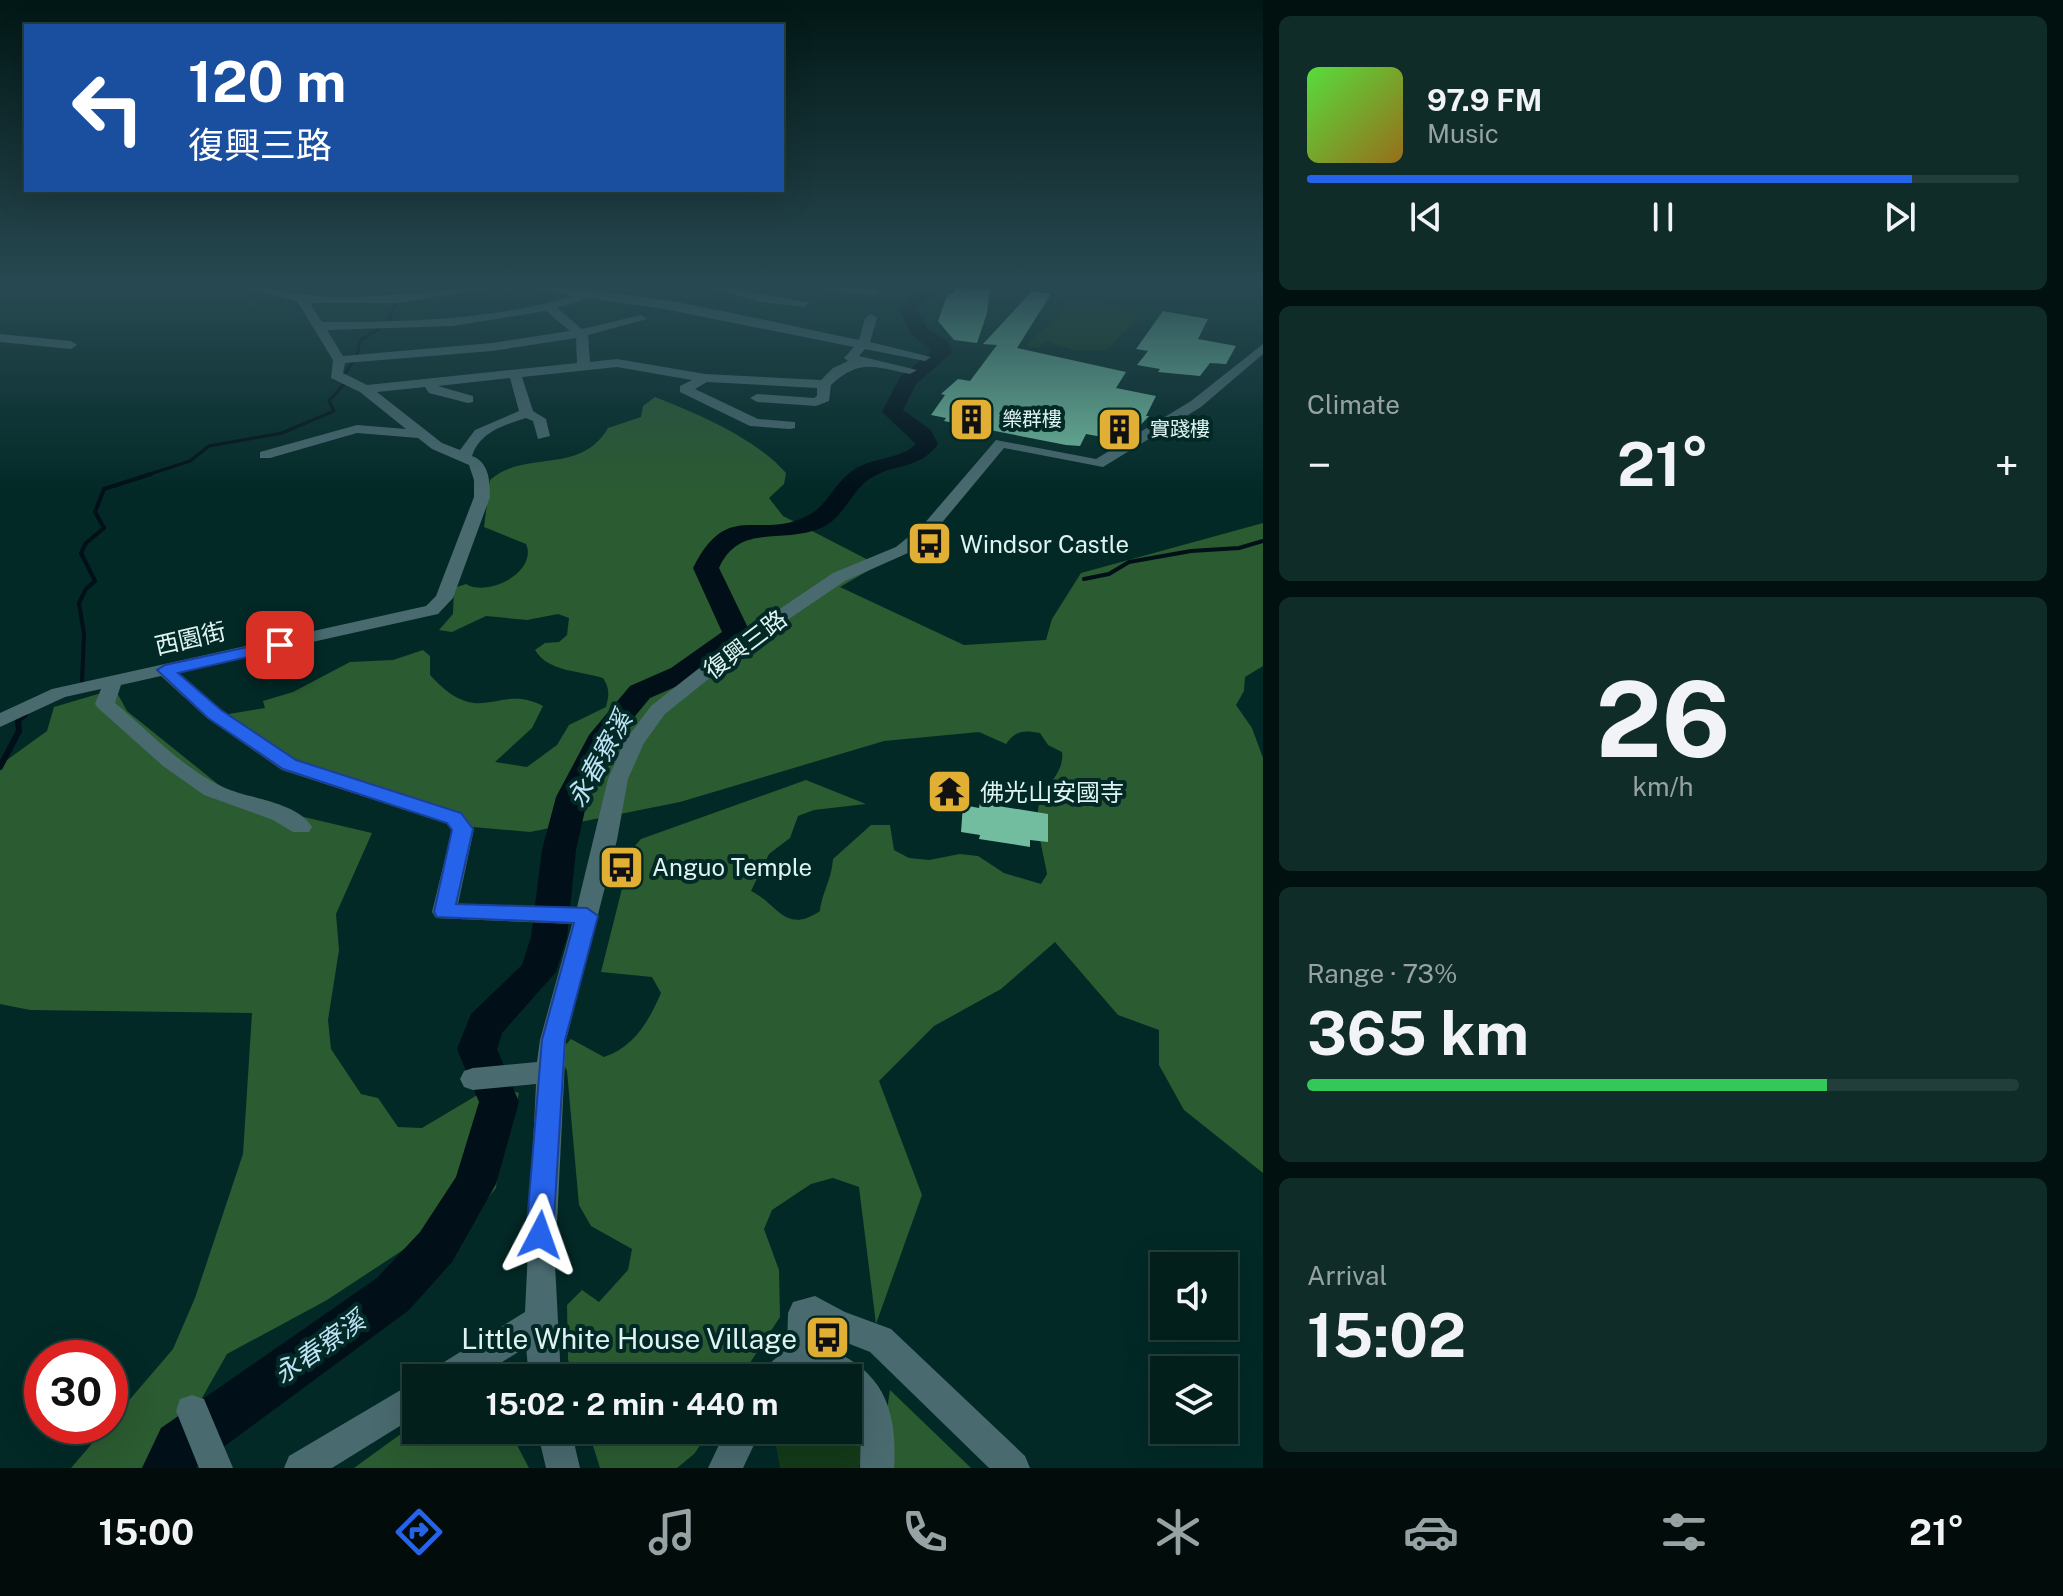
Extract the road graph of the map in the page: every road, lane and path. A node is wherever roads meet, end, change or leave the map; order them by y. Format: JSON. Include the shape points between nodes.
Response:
{"nodes":[{"id":1,"x":337,"y":357,"type":"edge"},
{"id":2,"x":389,"y":357,"type":"edge"},
{"id":3,"x":583,"y":357,"type":"edge"},
{"id":4,"x":851,"y":357,"type":"edge"},
{"id":5,"x":1253,"y":357,"type":"edge"},
{"id":6,"x":339,"y":360,"type":"junction"},
{"id":7,"x":857,"y":362,"type":"junction"},
{"id":8,"x":584,"y":367,"type":"junction"},
{"id":9,"x":910,"y":370,"type":"dead end"},
{"id":10,"x":515,"y":374,"type":"junction"},
{"id":11,"x":705,"y":378,"type":"junction"},
{"id":12,"x":434,"y":382,"type":"junction"},
{"id":13,"x":824,"y":384,"type":"junction"},
{"id":14,"x":365,"y":389,"type":"junction"},
{"id":15,"x":757,"y":398,"type":"dead end"},
{"id":16,"x":468,"y":399,"type":"dead end"},
{"id":17,"x":527,"y":413,"type":"junction"},
{"id":18,"x":790,"y":425,"type":"dead end"},
{"id":19,"x":421,"y":434,"type":"junction"},
{"id":20,"x":543,"y":436,"type":"dead end"},
{"id":21,"x":265,"y":455,"type":"dead end"},
{"id":22,"x":465,"y":456,"type":"junction"},
{"id":23,"x":165,"y":670,"type":"junction"},
{"id":24,"x":114,"y":679,"type":"junction"},
{"id":25,"x":0,"y":721,"type":"edge"},
{"id":26,"x":301,"y":827,"type":"dead end"},
{"id":27,"x":587,"y":916,"type":"junction"},
{"id":28,"x":549,"y":1072,"type":"junction"},
{"id":29,"x":473,"y":1079,"type":"dead end"},
{"id":30,"x":538,"y":1322,"type":"junction"},
{"id":31,"x":803,"y":1355,"type":"junction"},
{"id":32,"x":470,"y":1364,"type":"edge"},
{"id":33,"x":543,"y":1364,"type":"edge"},
{"id":34,"x":793,"y":1364,"type":"edge"},
{"id":35,"x":402,"y":1406,"type":"edge"},
{"id":36,"x":192,"y":1411,"type":"dead end"},
{"id":37,"x":557,"y":1444,"type":"edge"},
{"id":38,"x":737,"y":1444,"type":"edge"},
{"id":39,"x":216,"y":1468,"type":"edge"},
{"id":40,"x":301,"y":1468,"type":"edge"},
{"id":41,"x":563,"y":1468,"type":"edge"},
{"id":42,"x":725,"y":1468,"type":"edge"},
{"id":43,"x":877,"y":1468,"type":"edge"},
{"id":44,"x":1013,"y":1468,"type":"edge"}],
"edges":[{"from":1,"to":6,"type":"street"},
{"from":2,"to":6,"type":"street"},
{"from":3,"to":8,"type":"street"},
{"from":4,"to":7,"type":"street"},
{"from":5,"to":27,"type":"street","name":"復興三路","via":[[1196,404],[1098,464],[1001,443],[929,528],[902,550],[839,577],[746,640],[658,710],[634,742],[618,779]]},
{"from":6,"to":14,"type":"street","via":[[336,375]]},
{"from":7,"to":9,"type":"street"},
{"from":7,"to":13,"type":"street"},
{"from":8,"to":10,"type":"street"},
{"from":8,"to":11,"type":"street","via":[[617,363]]},
{"from":10,"to":12,"type":"street"},
{"from":10,"to":17,"type":"street"},
{"from":11,"to":13,"type":"street"},
{"from":11,"to":18,"type":"street","via":[[685,389],[755,423]]},
{"from":12,"to":14,"type":"street"},
{"from":12,"to":16,"type":"street","via":[[434,390]]},
{"from":13,"to":15,"type":"street","via":[[824,398],[816,402]]},
{"from":14,"to":19,"type":"street"},
{"from":17,"to":20,"type":"street","via":[[539,419]]},
{"from":17,"to":22,"type":"street","via":[[497,423],[473,439]]},
{"from":19,"to":21,"type":"street","via":[[357,429]]},
{"from":19,"to":22,"type":"street"},
{"from":22,"to":23,"type":"street","name":"西園街","via":[[475,462],[482,497],[444,598],[432,610]]},
{"from":23,"to":24,"type":"street","name":"西園街"},
{"from":23,"to":27,"type":"street","via":[[214,714],[289,765],[445,813],[460,823],[463,829],[444,912]]},
{"from":24,"to":25,"type":"street","name":"西園街","via":[[59,693]]},
{"from":24,"to":26,"type":"street","via":[[105,704],[206,787],[233,801],[286,814]]},
{"from":27,"to":28,"type":"street","name":"復興三路"},
{"from":28,"to":29,"type":"street"},
{"from":28,"to":30,"type":"street","name":"復興三路"},
{"from":30,"to":32,"type":"street"},
{"from":30,"to":33,"type":"street","name":"復興三路"},
{"from":31,"to":34,"type":"street"},
{"from":31,"to":43,"type":"street","via":[[836,1365],[861,1384],[880,1442]]},
{"from":31,"to":44,"type":"street","via":[[804,1313],[815,1311],[880,1340]]},
{"from":35,"to":40,"type":"street"},
{"from":36,"to":39,"type":"street"},
{"from":37,"to":41,"type":"street"},
{"from":38,"to":42,"type":"street"}]}
